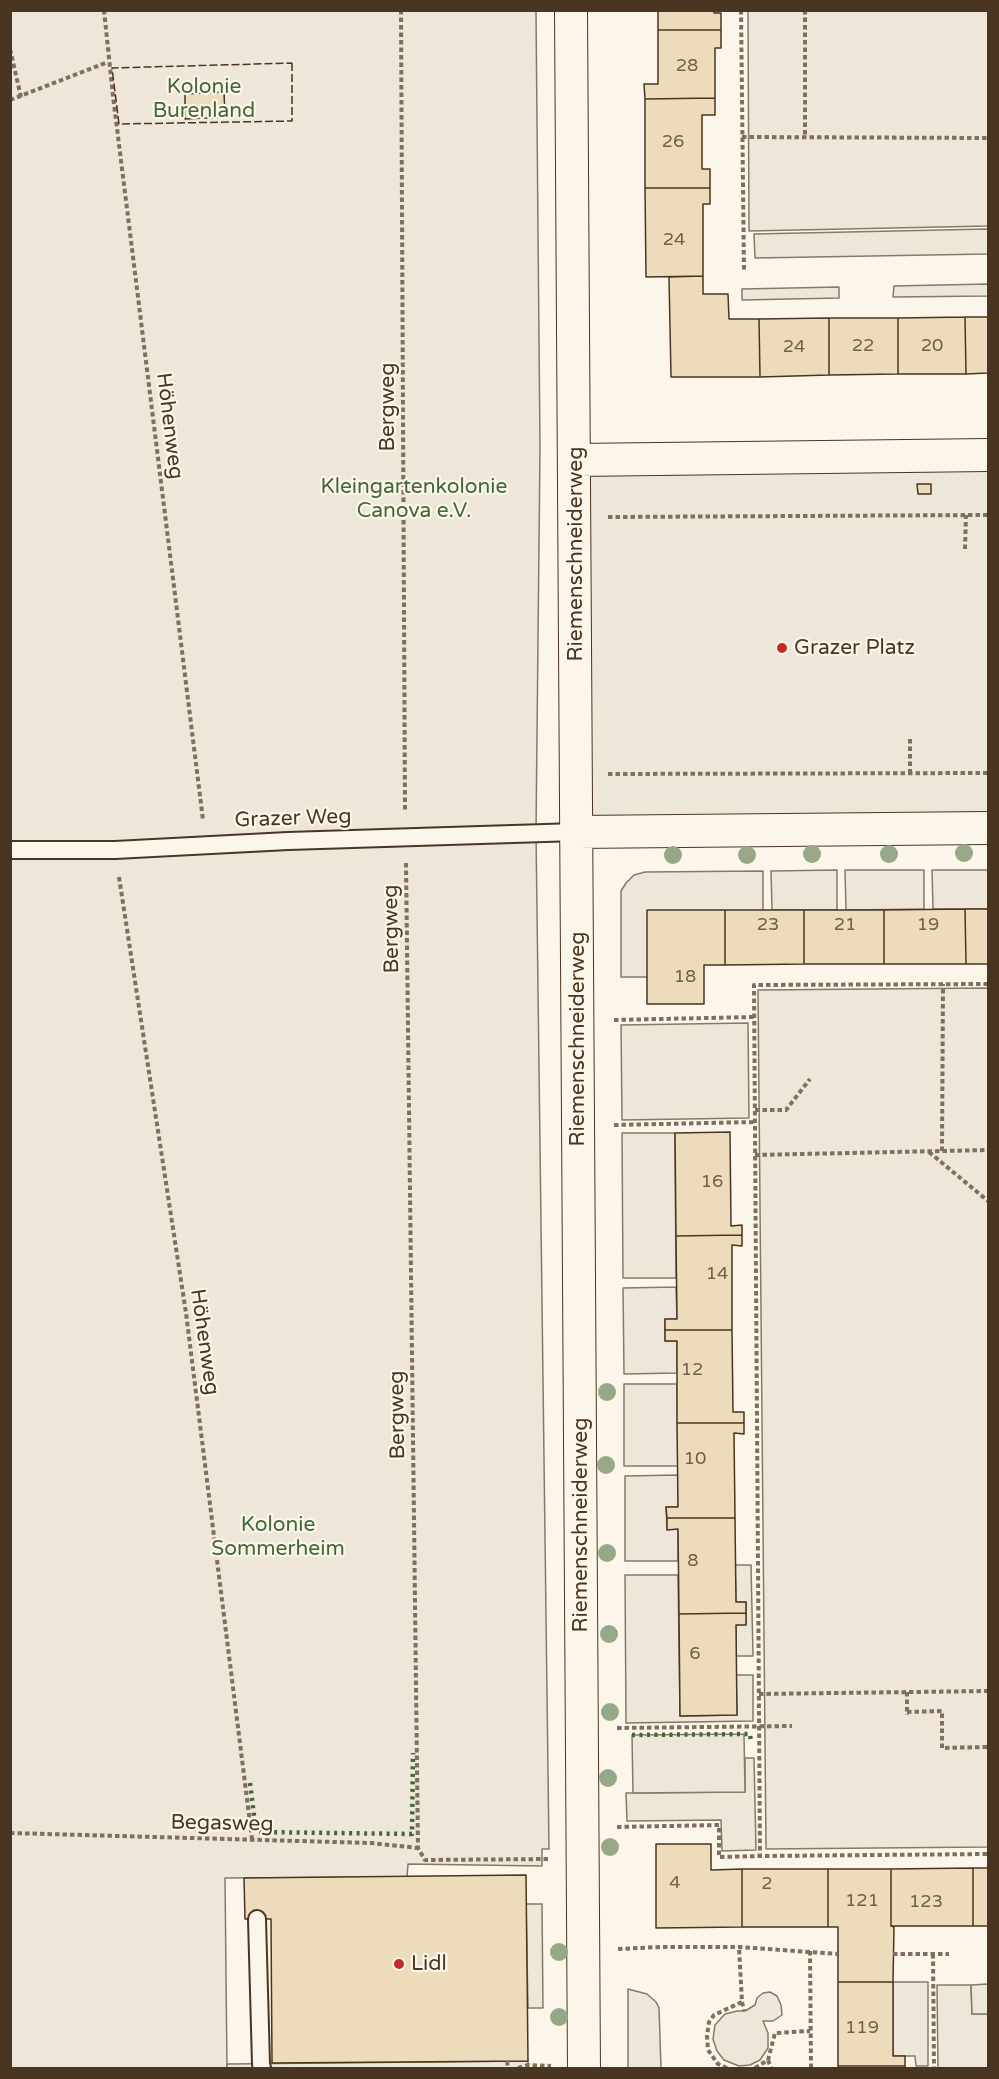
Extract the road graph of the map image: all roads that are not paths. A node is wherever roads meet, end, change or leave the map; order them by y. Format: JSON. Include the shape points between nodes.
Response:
{"nodes":[{"id":1,"x":571,"y":10,"type":"edge"},
{"id":2,"x":988,"y":455,"type":"edge"},
{"id":3,"x":575,"y":460,"type":"junction"},
{"id":4,"x":988,"y":828,"type":"edge"},
{"id":5,"x":577,"y":832,"type":"junction"},
{"id":6,"x":10,"y":850,"type":"edge"},
{"id":7,"x":256,"y":1919,"type":"dead end"},
{"id":8,"x":262,"y":2068,"type":"edge"},
{"id":9,"x":584,"y":2068,"type":"edge"}],
"edges":[{"from":1,"to":3,"type":"street","name":"Riemenschneiderweg"},
{"from":2,"to":3,"type":"street"},
{"from":3,"to":5,"type":"street","name":"Riemenschneiderweg"},
{"from":4,"to":5,"type":"street"},
{"from":5,"to":6,"type":"lane","name":"Grazer Weg","via":[[115,850]]},
{"from":5,"to":9,"type":"street","name":"Riemenschneiderweg"},
{"from":7,"to":8,"type":"lane"}]}
